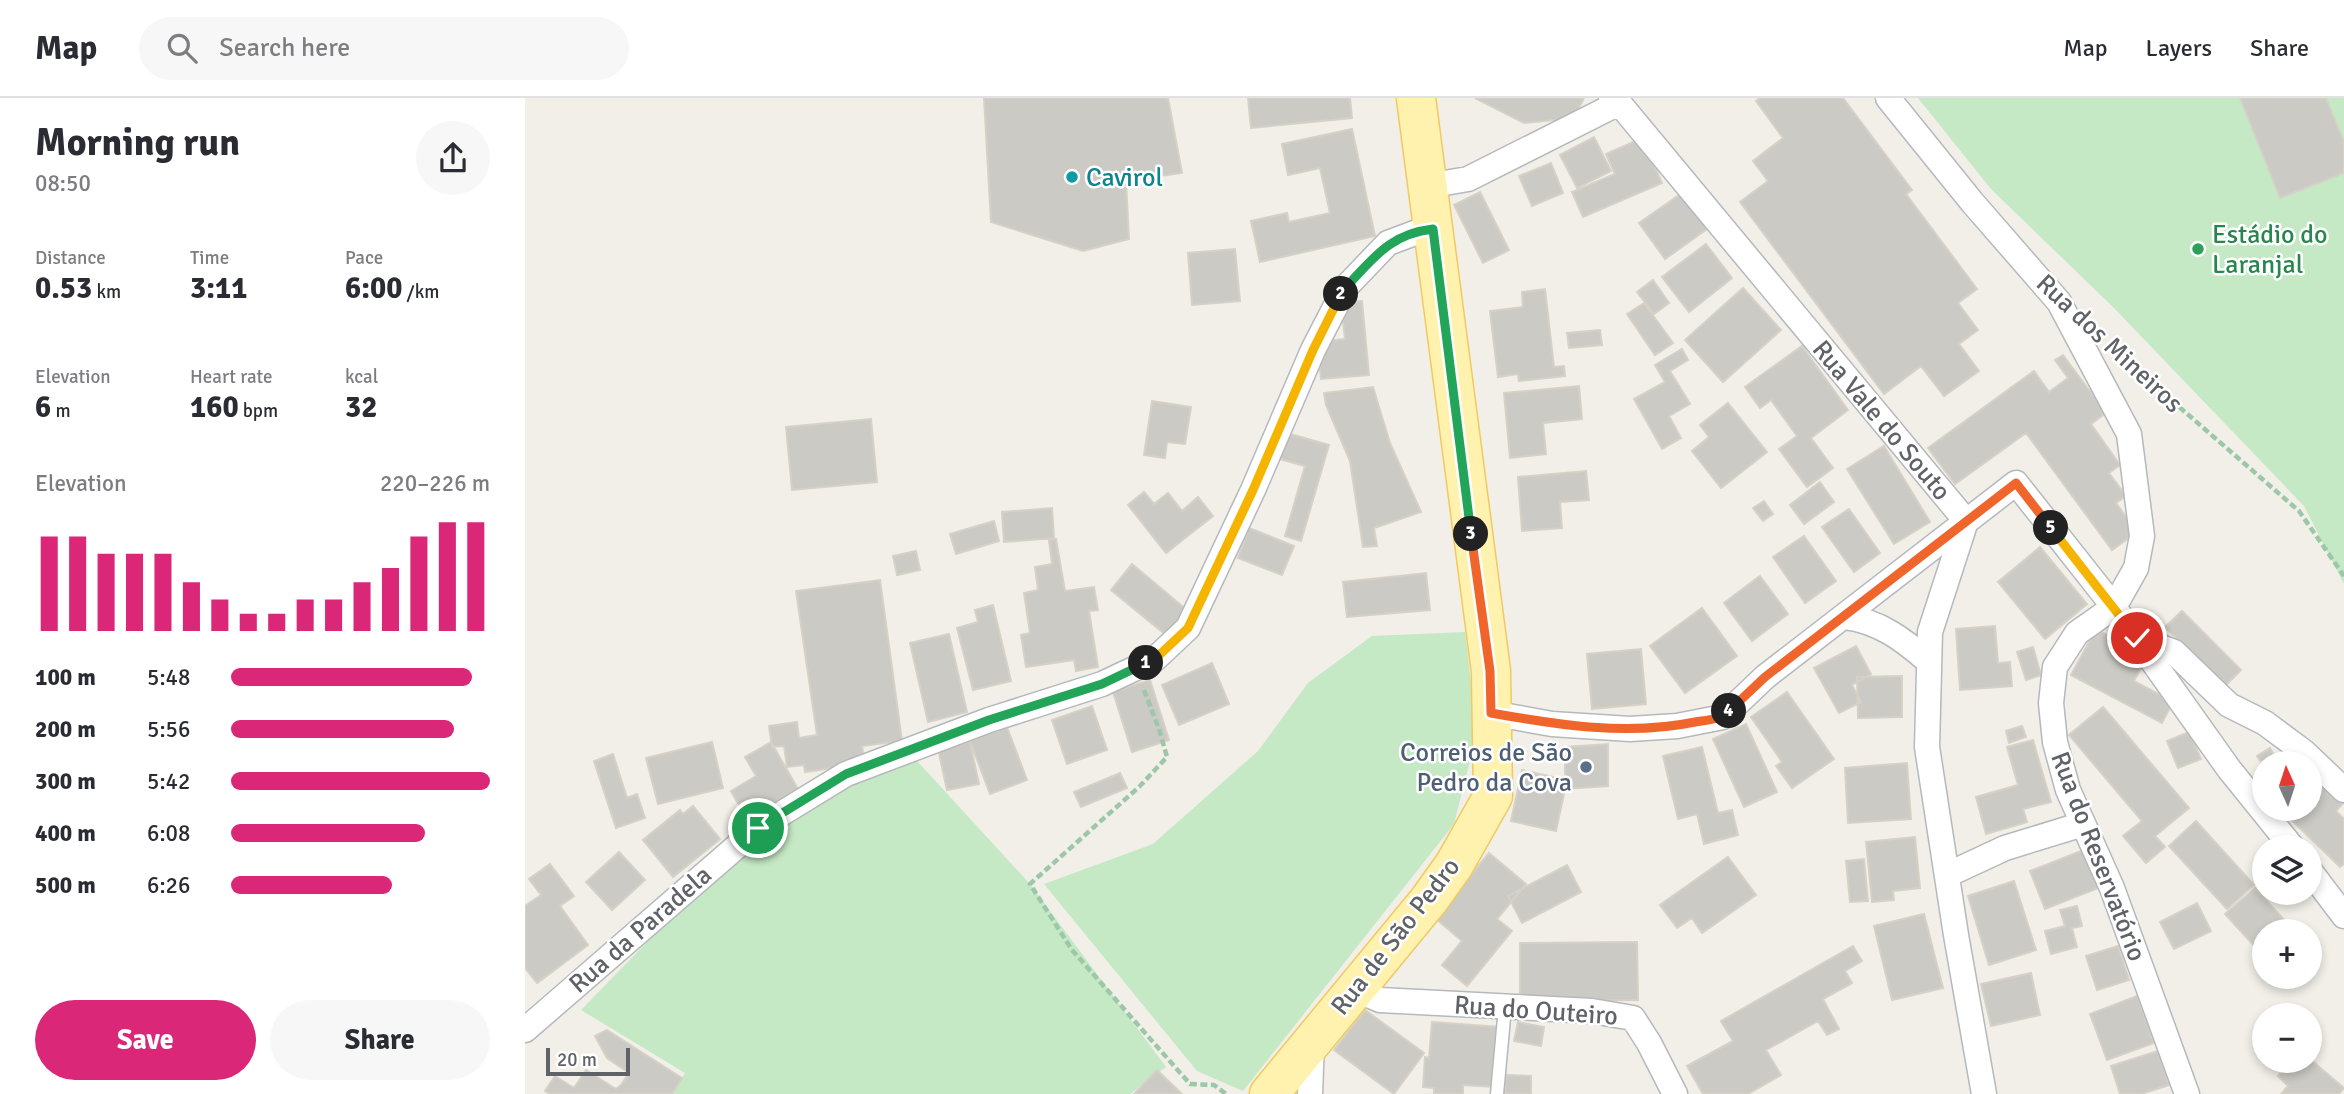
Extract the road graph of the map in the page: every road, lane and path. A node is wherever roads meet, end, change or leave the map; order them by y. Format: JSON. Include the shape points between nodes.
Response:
{"nodes":[{"id":1,"x":1416,"y":98,"type":"edge"},
{"id":2,"x":1888,"y":98,"type":"edge"},
{"id":3,"x":1615,"y":101,"type":"edge"},
{"id":4,"x":1427,"y":186,"type":"junction"},
{"id":5,"x":1433,"y":229,"type":"junction"},
{"id":6,"x":2111,"y":348,"type":"dead end"},
{"id":7,"x":1966,"y":521,"type":"junction"},
{"id":8,"x":2344,"y":576,"type":"edge"},
{"id":9,"x":2114,"y":607,"type":"junction"},
{"id":10,"x":1845,"y":617,"type":"junction"},
{"id":11,"x":2137,"y":638,"type":"junction"},
{"id":12,"x":1929,"y":662,"type":"junction"},
{"id":13,"x":1136,"y":668,"type":"junction"},
{"id":14,"x":1491,"y":713,"type":"junction"},
{"id":15,"x":2344,"y":790,"type":"edge"},
{"id":16,"x":2083,"y":824,"type":"junction"},
{"id":17,"x":2282,"y":835,"type":"edge"},
{"id":18,"x":1947,"y":875,"type":"junction"},
{"id":19,"x":2322,"y":887,"type":"edge"},
{"id":20,"x":2344,"y":916,"type":"edge"},
{"id":21,"x":1354,"y":989,"type":"junction"},
{"id":22,"x":1505,"y":1007,"type":"junction"},
{"id":23,"x":525,"y":1030,"type":"edge"},
{"id":24,"x":1313,"y":1039,"type":"junction"},
{"id":25,"x":2188,"y":1090,"type":"edge"},
{"id":26,"x":1226,"y":1094,"type":"edge"},
{"id":27,"x":1269,"y":1094,"type":"edge"},
{"id":28,"x":1310,"y":1094,"type":"edge"},
{"id":29,"x":1497,"y":1094,"type":"edge"},
{"id":30,"x":1675,"y":1094,"type":"edge"},
{"id":31,"x":1984,"y":1094,"type":"edge"}],
"edges":[{"from":1,"to":4,"type":"main road","name":"Rua de São Pedro"},
{"from":2,"to":9,"type":"street","name":"Rua dos Mineiros","via":[[2059,302],[2129,434],[2141,536],[2136,568]]},
{"from":3,"to":4,"type":"street","via":[[1468,179]]},
{"from":3,"to":7,"type":"street","name":"Rua Vale do Souto"},
{"from":4,"to":5,"type":"main road","name":"Rua de São Pedro"},
{"from":5,"to":13,"type":"street","name":"Rua da Paradela","via":[[1388,243],[1345,288],[1188,628],[1155,659]]},
{"from":5,"to":14,"type":"main road","name":"Rua de São Pedro","via":[[1490,671]]},
{"from":6,"to":8,"type":"path","name":"Rua dos Mineiros","via":[[2299,511]]},
{"from":7,"to":9,"type":"street","via":[[2016,483]]},
{"from":7,"to":10,"type":"street"},
{"from":7,"to":12,"type":"street","name":"Rua Vale do Souto","via":[[1930,632]]},
{"from":9,"to":11,"type":"street"},
{"from":9,"to":16,"type":"street","name":"Rua do Reservatório","via":[[2077,633],[2055,667],[2051,703],[2055,741]]},
{"from":10,"to":12,"type":"street","via":[[1865,619],[1898,636]]},
{"from":10,"to":14,"type":"street","via":[[1765,677],[1723,717],[1630,729],[1552,724]]},
{"from":11,"to":15,"type":"street","via":[[2174,652],[2229,705],[2265,723]]},
{"from":11,"to":17,"type":"street","via":[[2229,769]]},
{"from":12,"to":18,"type":"street","name":"Rua Vale do Souto","via":[[1927,747]]},
{"from":13,"to":23,"type":"street","name":"Rua da Paradela","via":[[846,774],[758,828]]},
{"from":13,"to":26,"type":"path","via":[[1167,757],[1030,884],[1072,950],[1190,1084],[1214,1085]]},
{"from":14,"to":21,"type":"main road","name":"Rua de São Pedro","via":[[1493,796],[1429,900]]},
{"from":16,"to":18,"type":"street","via":[[2005,848]]},
{"from":16,"to":25,"type":"street","name":"Rua do Reservatório"},
{"from":18,"to":31,"type":"street","name":"Rua Vale do Souto"},
{"from":19,"to":20,"type":"street"},
{"from":21,"to":22,"type":"street","name":"Rua do Outeiro","via":[[1380,1000]]},
{"from":21,"to":24,"type":"main road","name":"Rua de São Pedro"},
{"from":22,"to":29,"type":"lane"},
{"from":22,"to":30,"type":"street","name":"Rua do Outeiro","via":[[1633,1018]]},
{"from":24,"to":27,"type":"main road","name":"Rua de São Pedro"},
{"from":24,"to":28,"type":"street"}]}
